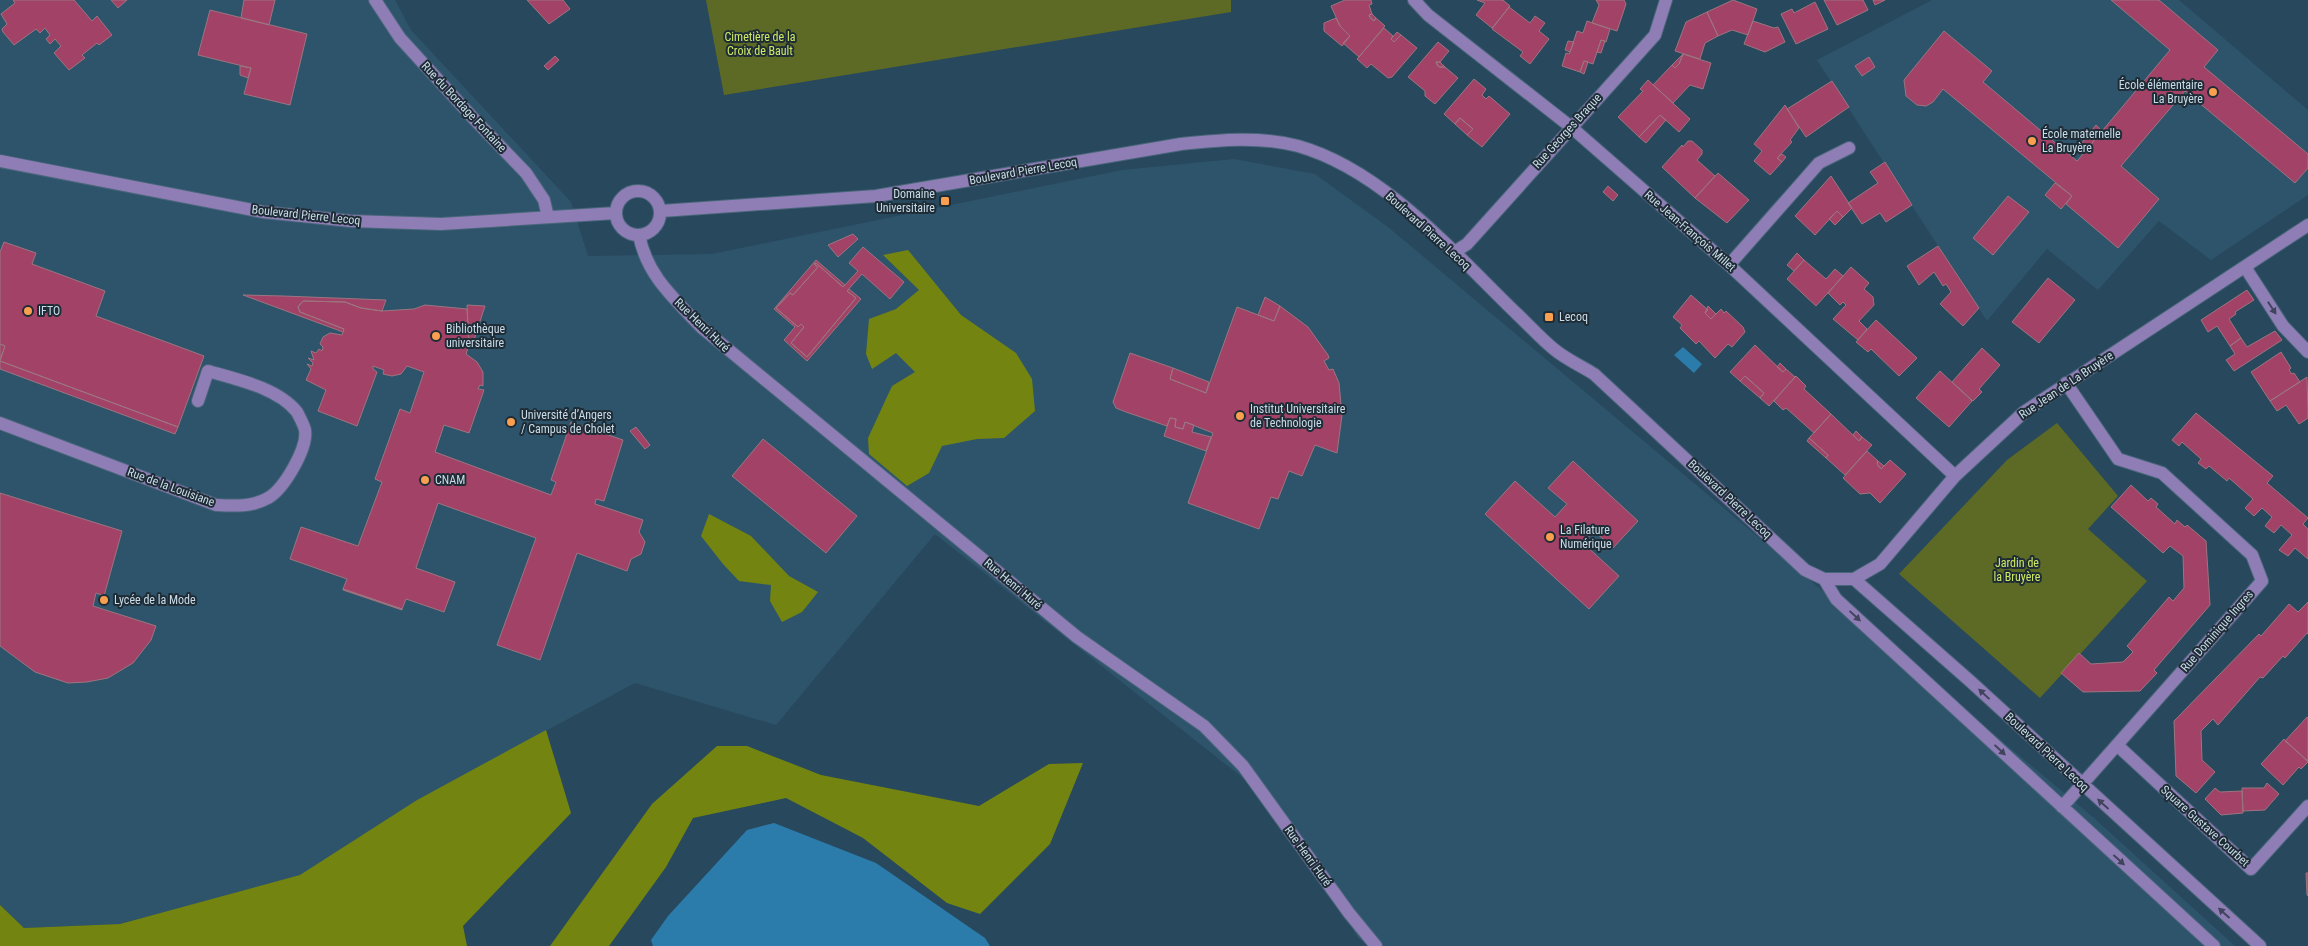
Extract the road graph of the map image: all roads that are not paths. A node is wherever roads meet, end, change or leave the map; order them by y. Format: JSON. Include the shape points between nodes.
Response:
{"nodes":[{"id":1,"x":375,"y":0,"type":"edge"},
{"id":2,"x":1414,"y":0,"type":"edge"},
{"id":3,"x":1666,"y":0,"type":"edge"},
{"id":4,"x":1571,"y":127,"type":"junction"},
{"id":5,"x":1849,"y":148,"type":"dead end"},
{"id":6,"x":0,"y":161,"type":"edge"},
{"id":7,"x":661,"y":210,"type":"junction"},
{"id":8,"x":616,"y":213,"type":"junction"},
{"id":9,"x":548,"y":217,"type":"junction"},
{"id":10,"x":2308,"y":225,"type":"edge"},
{"id":11,"x":640,"y":235,"type":"junction"},
{"id":12,"x":1453,"y":253,"type":"junction"},
{"id":13,"x":1729,"y":265,"type":"junction"},
{"id":14,"x":2245,"y":268,"type":"junction"},
{"id":15,"x":2308,"y":352,"type":"edge"},
{"id":16,"x":2066,"y":383,"type":"junction"},
{"id":17,"x":198,"y":401,"type":"dead end"},
{"id":18,"x":0,"y":423,"type":"edge"},
{"id":19,"x":1955,"y":476,"type":"junction"},
{"id":20,"x":1824,"y":579,"type":"junction"},
{"id":21,"x":1854,"y":579,"type":"junction"},
{"id":22,"x":2118,"y":746,"type":"junction"},
{"id":23,"x":2081,"y":784,"type":"junction"},
{"id":24,"x":2308,"y":806,"type":"edge"},
{"id":25,"x":2062,"y":807,"type":"junction"},
{"id":26,"x":1376,"y":946,"type":"edge"},
{"id":27,"x":2214,"y":946,"type":"edge"},
{"id":28,"x":2260,"y":946,"type":"edge"}],
"edges":[{"from":1,"to":9,"type":"street","name":"Rue du Bordage Fontaine","via":[[400,38],[526,172],[544,200]]},
{"from":2,"to":4,"type":"street","name":"Rue Jean-François Millet","via":[[1428,15]]},
{"from":3,"to":4,"type":"street","name":"Rue Georges Braque","via":[[1655,35]]},
{"from":4,"to":12,"type":"street","name":"Rue Georges Braque","via":[[1467,244]]},
{"from":4,"to":13,"type":"street","name":"Rue Jean-François Millet"},
{"from":5,"to":13,"type":"street","via":[[1819,164]]},
{"from":6,"to":9,"type":"street","name":"Boulevard Pierre Lecoq","via":[[263,212],[341,220],[441,224]]},
{"from":7,"to":8,"type":"street","via":[[659,203],[648,193],[633,191],[620,199]]},
{"from":7,"to":11,"type":"street","via":[[653,230]]},
{"from":7,"to":12,"type":"street","name":"Boulevard Pierre Lecoq","via":[[876,196],[1181,144],[1257,140],[1297,146],[1328,157],[1359,174],[1396,200]]},
{"from":8,"to":9,"type":"street","name":"Boulevard Pierre Lecoq"},
{"from":8,"to":11,"type":"street","via":[[626,232]]},
{"from":10,"to":14,"type":"street","name":"Rue Jean de La Bruyère"},
{"from":11,"to":26,"type":"street","name":"Rue Henri Huré","via":[[646,262],[655,278],[701,327],[1077,637],[1204,726],[1243,766]]},
{"from":12,"to":20,"type":"street","name":"Boulevard Pierre Lecoq","via":[[1555,350],[1594,374],[1805,570]]},
{"from":13,"to":19,"type":"street","name":"Rue Jean-François Millet"},
{"from":14,"to":15,"type":"street","one_way":true,"via":[[2283,326]]},
{"from":14,"to":16,"type":"street","name":"Rue Jean de La Bruyère"},
{"from":16,"to":19,"type":"street","name":"Rue Jean de La Bruyère","via":[[2024,412]]},
{"from":16,"to":22,"type":"street","name":"Rue Dominique Ingres","via":[[2118,459],[2162,473],[2252,555],[2262,580]]},
{"from":17,"to":18,"type":"street","name":"Rue de la Louisiane","via":[[208,371],[250,382],[271,392],[296,412],[305,429],[303,442],[287,481],[269,498],[246,506],[216,505]]},
{"from":19,"to":21,"type":"street","name":"Rue Jean de La Bruyère","via":[[1880,564]]},
{"from":20,"to":21,"type":"street","name":"Boulevard Pierre Lecoq"},
{"from":20,"to":25,"type":"street","name":"Boulevard Pierre Lecoq","one_way":true,"via":[[1836,599]]},
{"from":23,"to":21,"type":"street","name":"Boulevard Pierre Lecoq","one_way":true},
{"from":22,"to":23,"type":"street","name":"Rue Dominique Ingres"},
{"from":22,"to":24,"type":"street","name":"Square Gustave Courbet","via":[[2251,869]]},
{"from":23,"to":25,"type":"street","name":"Rue Dominique Ingres"},
{"from":28,"to":23,"type":"street","name":"Boulevard Pierre Lecoq","one_way":true},
{"from":25,"to":27,"type":"street","name":"Boulevard Pierre Lecoq","one_way":true}]}
